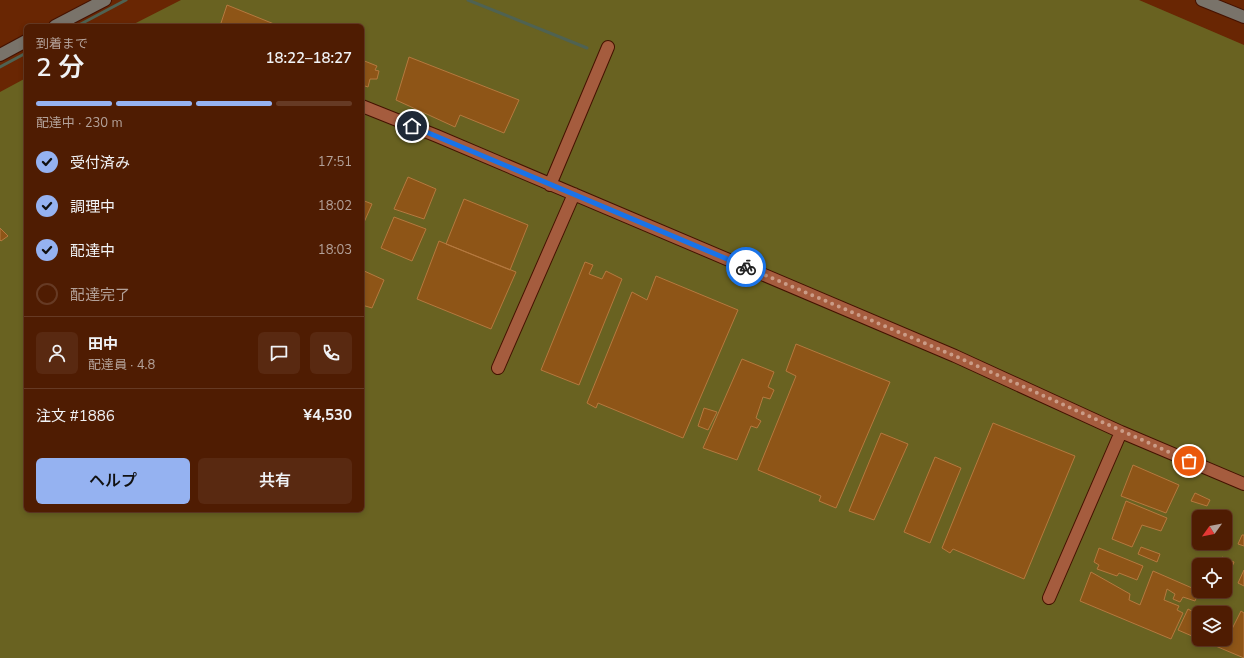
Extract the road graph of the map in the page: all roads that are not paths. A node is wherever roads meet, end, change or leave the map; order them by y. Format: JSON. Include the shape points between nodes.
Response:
{"nodes":[{"id":1,"x":105,"y":0,"type":"edge"},
{"id":2,"x":1202,"y":0,"type":"edge"},
{"id":3,"x":1244,"y":17,"type":"edge"},
{"id":4,"x":59,"y":24,"type":"edge"},
{"id":5,"x":24,"y":42,"type":"edge"},
{"id":6,"x":608,"y":47,"type":"dead end"},
{"id":7,"x":0,"y":55,"type":"edge"},
{"id":8,"x":364,"y":107,"type":"edge"},
{"id":9,"x":550,"y":185,"type":"junction"},
{"id":10,"x":574,"y":194,"type":"junction"},
{"id":11,"x":498,"y":368,"type":"dead end"},
{"id":12,"x":1121,"y":432,"type":"junction"},
{"id":13,"x":1244,"y":484,"type":"edge"},
{"id":14,"x":1049,"y":598,"type":"dead end"}],
"edges":[{"from":1,"to":4,"type":"street"},
{"from":2,"to":3,"type":"street"},
{"from":5,"to":7,"type":"street"},
{"from":6,"to":9,"type":"street"},
{"from":8,"to":9,"type":"street"},
{"from":9,"to":10,"type":"street"},
{"from":10,"to":11,"type":"street"},
{"from":10,"to":12,"type":"street","via":[[955,356]]},
{"from":12,"to":13,"type":"street"},
{"from":12,"to":14,"type":"street"}]}
